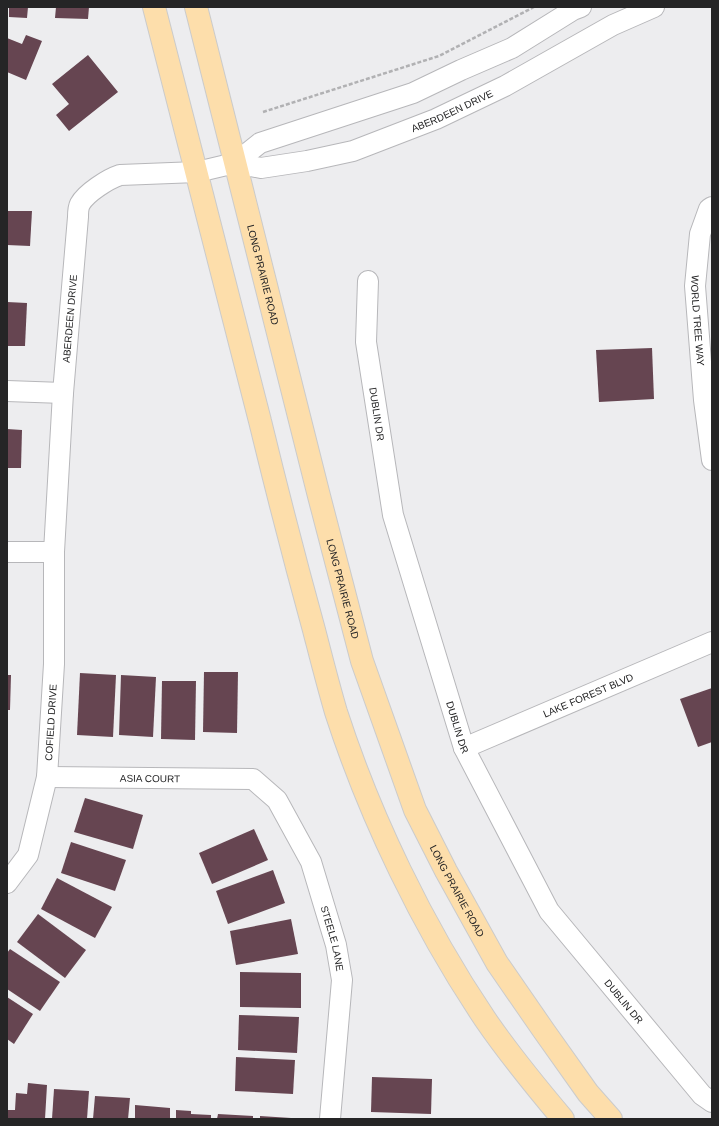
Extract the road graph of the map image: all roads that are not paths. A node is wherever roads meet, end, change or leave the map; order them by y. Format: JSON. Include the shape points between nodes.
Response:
{"nodes":[{"id":1,"x":154,"y":7,"type":"edge"},
{"id":2,"x":196,"y":7,"type":"edge"},
{"id":3,"x":581,"y":7,"type":"edge"},
{"id":4,"x":654,"y":7,"type":"edge"},
{"id":5,"x":235,"y":162,"type":"junction"},
{"id":6,"x":197,"y":172,"type":"junction"},
{"id":7,"x":712,"y":207,"type":"edge"},
{"id":8,"x":368,"y":281,"type":"dead end"},
{"id":9,"x":7,"y":391,"type":"edge"},
{"id":10,"x":63,"y":393,"type":"junction"},
{"id":11,"x":712,"y":460,"type":"edge"},
{"id":12,"x":7,"y":552,"type":"edge"},
{"id":13,"x":54,"y":552,"type":"junction"},
{"id":14,"x":712,"y":642,"type":"edge"},
{"id":15,"x":464,"y":748,"type":"junction"},
{"id":16,"x":47,"y":777,"type":"junction"},
{"id":17,"x":253,"y":780,"type":"joint"},
{"id":18,"x":7,"y":883,"type":"edge"},
{"id":19,"x":712,"y":1102,"type":"edge"},
{"id":20,"x":330,"y":1119,"type":"edge"},
{"id":21,"x":563,"y":1119,"type":"edge"},
{"id":22,"x":611,"y":1119,"type":"edge"}],
"edges":[{"from":1,"to":6,"type":"main road"},
{"from":2,"to":5,"type":"main road","name":"LONG PRAIRIE ROAD"},
{"from":3,"to":5,"type":"street","name":"ABERDEEN DRIVE","via":[[512,48],[413,92],[260,143]]},
{"from":4,"to":5,"type":"street","name":"ABERDEEN DRIVE","via":[[613,25],[505,86],[436,119],[353,151],[261,168]]},
{"from":5,"to":6,"type":"street","name":"ABERDEEN DRIVE"},
{"from":5,"to":22,"type":"main road","name":"LONG PRAIRIE ROAD","via":[[362,661],[415,810],[497,964],[588,1093]]},
{"from":6,"to":10,"type":"street","name":"ABERDEEN DRIVE","via":[[120,175],[100,185],[80,204]]},
{"from":6,"to":21,"type":"main road","via":[[293,553],[336,711],[359,774],[422,913],[452,967],[498,1037]]},
{"from":7,"to":11,"type":"street","name":"WORLD TREE WAY","via":[[700,234],[695,286],[704,400]]},
{"from":8,"to":15,"type":"street","name":"DUBLIN DR","via":[[366,342],[393,515]]},
{"from":9,"to":10,"type":"street"},
{"from":10,"to":13,"type":"street","name":"ABERDEEN DRIVE"},
{"from":12,"to":13,"type":"street"},
{"from":13,"to":16,"type":"street","name":"COFIELD DRIVE","via":[[54,664]]},
{"from":14,"to":15,"type":"street","name":"LAKE FOREST BLVD"},
{"from":15,"to":19,"type":"street","name":"DUBLIN DR","via":[[549,911],[702,1095]]},
{"from":16,"to":17,"type":"street","name":"ASIA COURT"},
{"from":16,"to":18,"type":"street","name":"COFIELD DRIVE","via":[[28,855]]},
{"from":17,"to":20,"type":"street","name":"STEELE LANE","via":[[277,800],[311,862],[336,945],[342,980]]}]}
